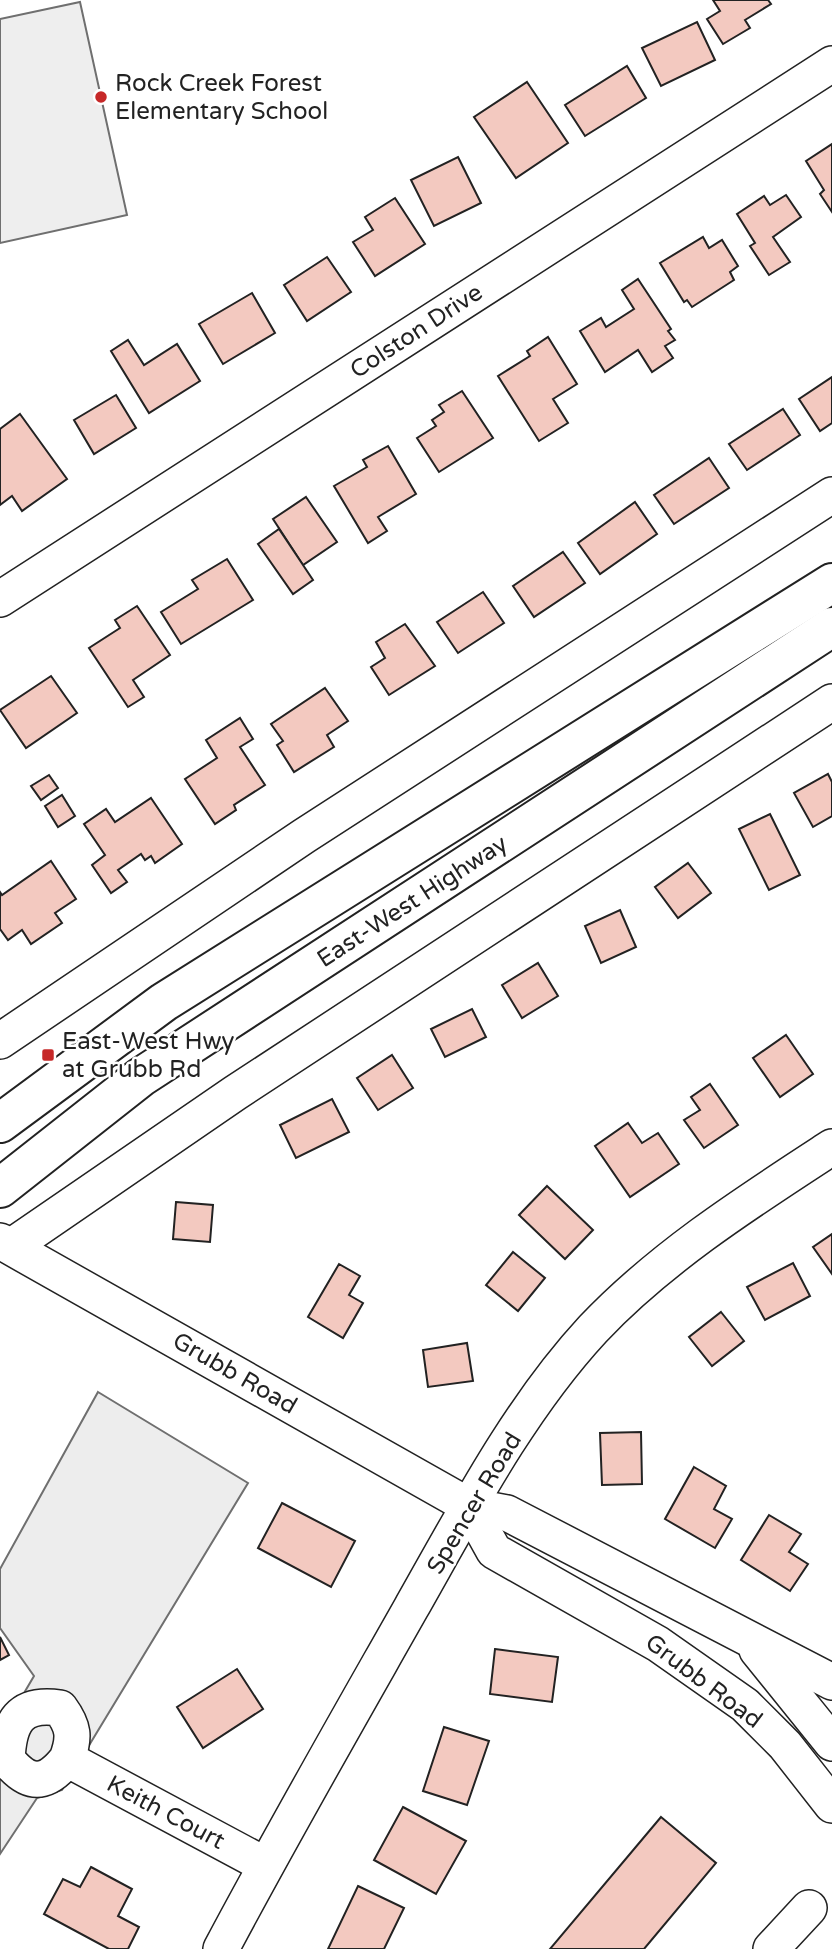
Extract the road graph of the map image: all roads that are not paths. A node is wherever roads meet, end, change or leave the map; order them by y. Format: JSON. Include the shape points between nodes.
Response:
{"nodes":[{"id":1,"x":832,"y":64,"type":"edge"},
{"id":2,"x":832,"y":495,"type":"edge"},
{"id":3,"x":832,"y":583,"type":"edge"},
{"id":4,"x":0,"y":599,"type":"edge"},
{"id":5,"x":832,"y":627,"type":"edge"},
{"id":6,"x":832,"y":702,"type":"edge"},
{"id":7,"x":0,"y":1041,"type":"edge"},
{"id":8,"x":0,"y":1123,"type":"edge"},
{"id":9,"x":832,"y":1147,"type":"edge"},
{"id":10,"x":0,"y":1188,"type":"edge"},
{"id":11,"x":6,"y":1244,"type":"edge"},
{"id":12,"x":469,"y":1506,"type":"junction"},
{"id":13,"x":748,"y":1639,"type":"junction"},
{"id":14,"x":832,"y":1682,"type":"edge"},
{"id":15,"x":832,"y":1743,"type":"edge"},
{"id":16,"x":67,"y":1759,"type":"dead end"},
{"id":17,"x":829,"y":1797,"type":"edge"},
{"id":18,"x":265,"y":1866,"type":"junction"},
{"id":19,"x":809,"y":1908,"type":"dead end"},
{"id":20,"x":220,"y":1949,"type":"edge"},
{"id":21,"x":773,"y":1949,"type":"edge"}],
"edges":[{"from":1,"to":4,"type":"street","name":"Colston Drive"},
{"from":2,"to":7,"type":"street","via":[[304,836]]},
{"from":3,"to":8,"type":"main road","name":"East-West Highway","via":[[164,1002]]},
{"from":5,"to":10,"type":"main road","name":"East-West Highway","via":[[141,1077]]},
{"from":6,"to":11,"type":"street"},
{"from":9,"to":12,"type":"street","name":"Spencer Road","via":[[640,1284],[592,1330],[544,1389]]},
{"from":11,"to":12,"type":"street","name":"Grubb Road"},
{"from":12,"to":13,"type":"street","name":"Grubb Road","via":[[507,1513]]},
{"from":12,"to":17,"type":"street","name":"Grubb Road","via":[[494,1551],[658,1644],[744,1705]]},
{"from":12,"to":18,"type":"street","name":"Spencer Road"},
{"from":13,"to":14,"type":"street","name":"Grubb Road"},
{"from":13,"to":15,"type":"street"},
{"from":16,"to":18,"type":"street","name":"Keith Court"},
{"from":18,"to":20,"type":"street","name":"Spencer Road"},
{"from":19,"to":21,"type":"street"}]}
